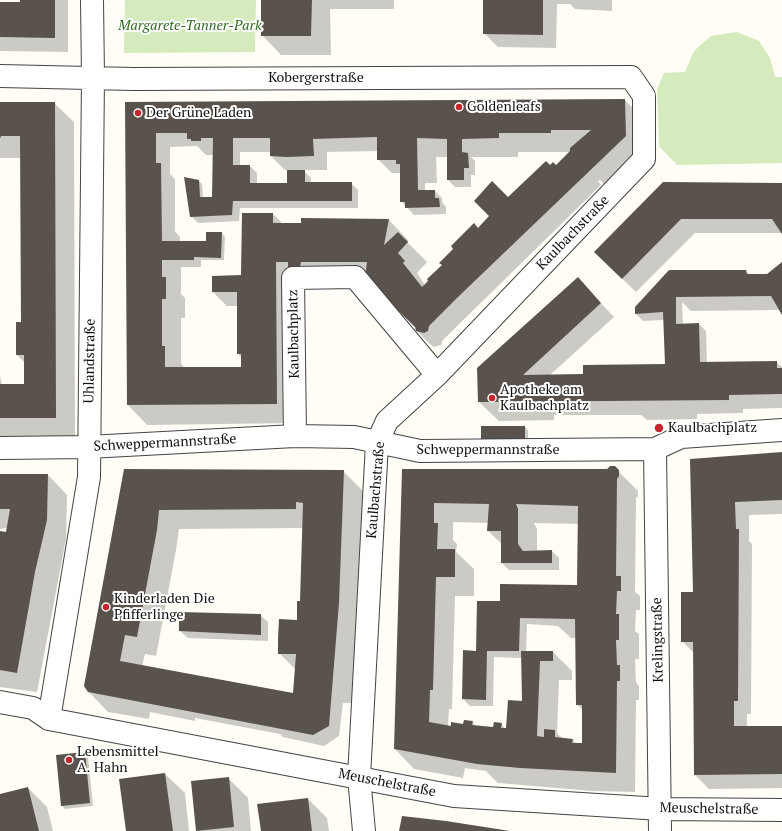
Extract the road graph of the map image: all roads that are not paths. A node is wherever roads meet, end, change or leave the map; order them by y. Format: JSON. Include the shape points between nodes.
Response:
{"nodes":[{"id":1,"x":92,"y":0,"type":"edge"},
{"id":2,"x":0,"y":76,"type":"edge"},
{"id":3,"x":93,"y":77,"type":"junction"},
{"id":4,"x":644,"y":159,"type":"joint"},
{"id":5,"x":437,"y":375,"type":"junction"},
{"id":6,"x":782,"y":430,"type":"edge"},
{"id":7,"x":296,"y":436,"type":"junction"},
{"id":8,"x":377,"y":443,"type":"junction"},
{"id":9,"x":88,"y":447,"type":"junction"},
{"id":10,"x":0,"y":448,"type":"edge"},
{"id":11,"x":655,"y":449,"type":"junction"},
{"id":12,"x":0,"y":702,"type":"edge"},
{"id":13,"x":49,"y":719,"type":"junction"},
{"id":14,"x":360,"y":777,"type":"junction"},
{"id":15,"x":660,"y":809,"type":"junction"},
{"id":16,"x":782,"y":810,"type":"edge"},
{"id":17,"x":364,"y":831,"type":"edge"},
{"id":18,"x":660,"y":831,"type":"edge"}],
"edges":[{"from":1,"to":3,"type":"street","name":"Uhlandstraße"},
{"from":2,"to":3,"type":"street","name":"Kobergerstraße"},
{"from":3,"to":4,"type":"street","name":"Kobergerstraße","via":[[134,80],[631,77],[644,96]]},
{"from":3,"to":9,"type":"street","name":"Uhlandstraße"},
{"from":4,"to":5,"type":"street","name":"Kaulbachstraße"},
{"from":5,"to":7,"type":"street","name":"Kaulbachplatz","via":[[354,276],[294,278]]},
{"from":5,"to":8,"type":"street","name":"Kaulbachstraße","via":[[387,421]]},
{"from":6,"to":11,"type":"street","name":"Schweppermannstraße","via":[[681,437]]},
{"from":7,"to":8,"type":"street","name":"Schweppermannstraße","via":[[354,437]]},
{"from":7,"to":9,"type":"street","name":"Schweppermannstraße"},
{"from":8,"to":11,"type":"street","name":"Schweppermannstraße","via":[[420,451]]},
{"from":8,"to":14,"type":"street","name":"Kaulbachstraße"},
{"from":9,"to":10,"type":"street","name":"Schweppermannstraße"},
{"from":9,"to":13,"type":"street","name":"Uhlandstraße","via":[[89,477]]},
{"from":11,"to":15,"type":"street","name":"Krelingstraße"},
{"from":12,"to":13,"type":"street","name":"Meuschelstraße","via":[[33,708]]},
{"from":13,"to":14,"type":"street","name":"Meuschelstraße"},
{"from":14,"to":15,"type":"street","name":"Meuschelstraße","via":[[454,796]]},
{"from":14,"to":17,"type":"street","name":"Kaulbachstraße"},
{"from":15,"to":16,"type":"street","name":"Meuschelstraße"},
{"from":15,"to":18,"type":"street","name":"Krelingstraße"}]}
